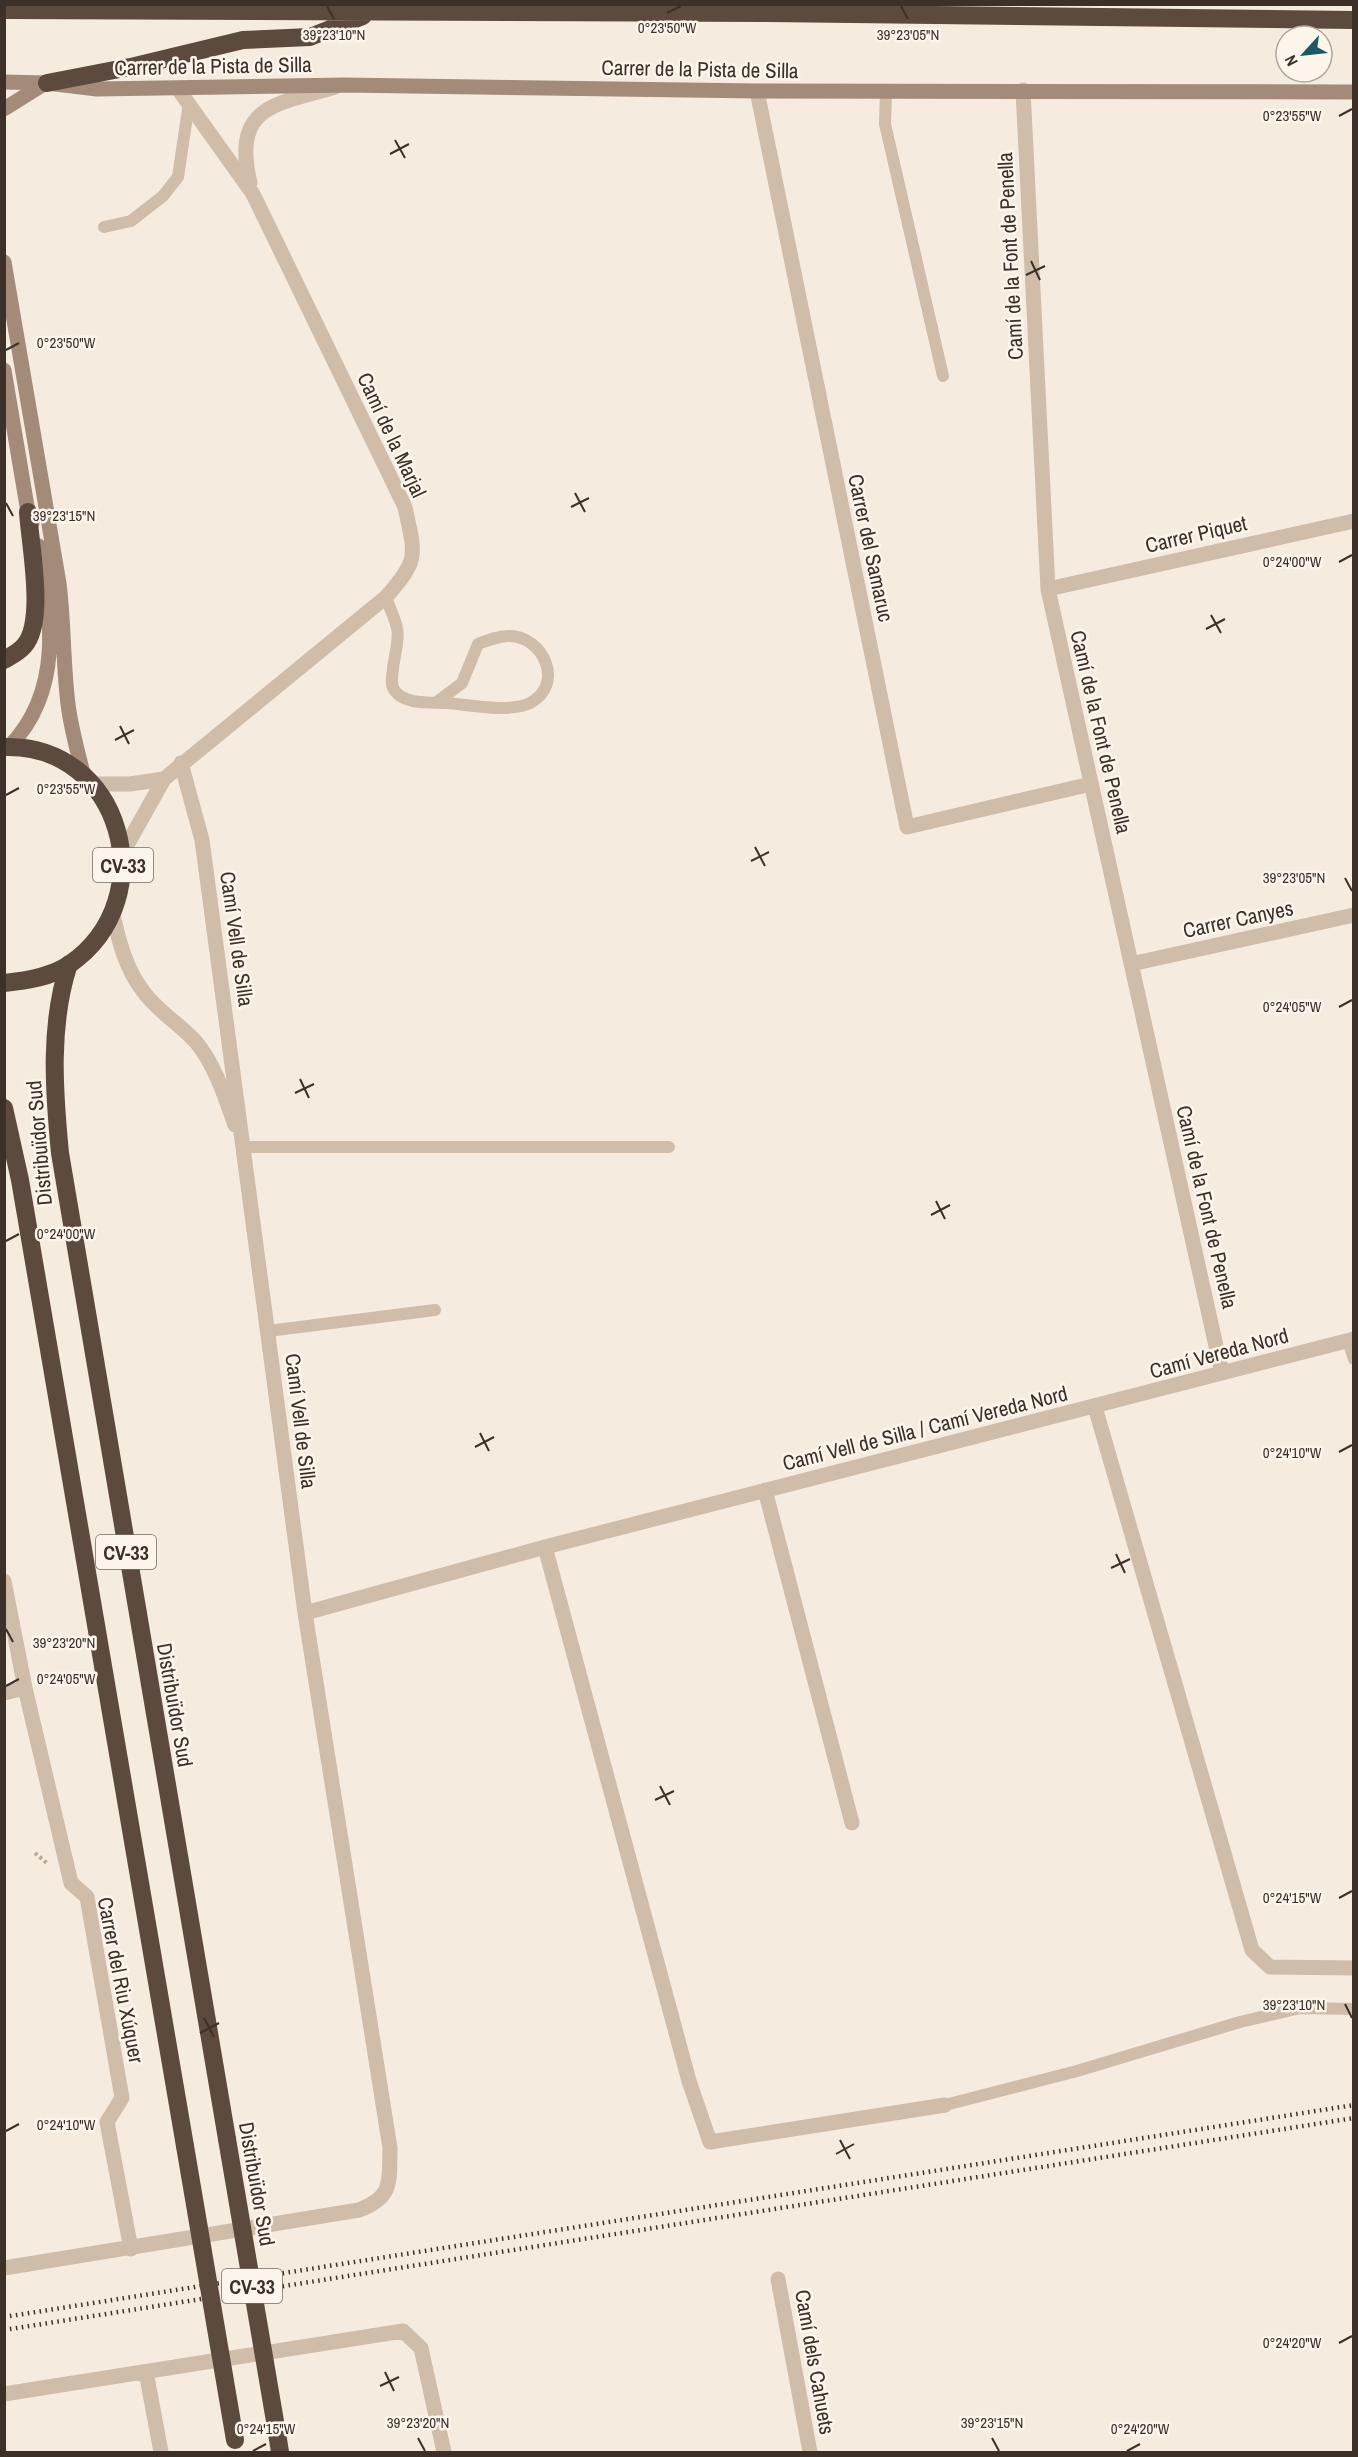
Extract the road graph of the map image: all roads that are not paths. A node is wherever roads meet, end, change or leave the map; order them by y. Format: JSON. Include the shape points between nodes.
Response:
{"nodes":[{"id":1,"x":4,"y":10,"type":"edge"},
{"id":2,"x":370,"y":13,"type":"junction"},
{"id":3,"x":1353,"y":20,"type":"edge"},
{"id":4,"x":4,"y":82,"type":"edge"},
{"id":5,"x":47,"y":83,"type":"junction"},
{"id":6,"x":344,"y":85,"type":"junction"},
{"id":7,"x":178,"y":89,"type":"junction"},
{"id":8,"x":1023,"y":90,"type":"junction"},
{"id":9,"x":757,"y":91,"type":"junction"},
{"id":10,"x":886,"y":91,"type":"junction"},
{"id":11,"x":1353,"y":92,"type":"edge"},
{"id":12,"x":189,"y":103,"type":"junction"},
{"id":13,"x":4,"y":109,"type":"edge"},
{"id":14,"x":253,"y":194,"type":"junction"},
{"id":15,"x":104,"y":227,"type":"dead end"},
{"id":16,"x":4,"y":262,"type":"edge"},
{"id":17,"x":4,"y":370,"type":"edge"},
{"id":18,"x":943,"y":376,"type":"dead end"},
{"id":19,"x":28,"y":512,"type":"junction"},
{"id":20,"x":1353,"y":521,"type":"edge"},
{"id":21,"x":1048,"y":589,"type":"junction"},
{"id":22,"x":386,"y":597,"type":"junction"},
{"id":23,"x":4,"y":660,"type":"edge"},
{"id":24,"x":437,"y":702,"type":"junction"},
{"id":25,"x":7,"y":747,"type":"edge"},
{"id":26,"x":181,"y":763,"type":"junction"},
{"id":27,"x":164,"y":779,"type":"junction"},
{"id":28,"x":88,"y":780,"type":"junction"},
{"id":29,"x":1091,"y":784,"type":"junction"},
{"id":30,"x":123,"y":852,"type":"junction"},
{"id":31,"x":113,"y":915,"type":"junction"},
{"id":32,"x":1353,"y":915,"type":"edge"},
{"id":33,"x":69,"y":964,"type":"junction"},
{"id":34,"x":1131,"y":964,"type":"junction"},
{"id":35,"x":4,"y":983,"type":"edge"},
{"id":36,"x":4,"y":1108,"type":"edge"},
{"id":37,"x":244,"y":1147,"type":"junction"},
{"id":38,"x":669,"y":1147,"type":"dead end"},
{"id":39,"x":435,"y":1310,"type":"dead end"},
{"id":40,"x":268,"y":1331,"type":"junction"},
{"id":41,"x":1351,"y":1340,"type":"edge"},
{"id":42,"x":1353,"y":1359,"type":"edge"},
{"id":43,"x":1222,"y":1373,"type":"junction"},
{"id":44,"x":1095,"y":1407,"type":"junction"},
{"id":45,"x":765,"y":1490,"type":"junction"},
{"id":46,"x":545,"y":1548,"type":"junction"},
{"id":47,"x":4,"y":1581,"type":"edge"},
{"id":48,"x":304,"y":1613,"type":"junction"},
{"id":49,"x":25,"y":1688,"type":"junction"},
{"id":50,"x":4,"y":1693,"type":"edge"},
{"id":51,"x":852,"y":1823,"type":"dead end"},
{"id":52,"x":1353,"y":1968,"type":"edge"},
{"id":53,"x":1353,"y":2009,"type":"edge"},
{"id":54,"x":945,"y":2105,"type":"joint"},
{"id":55,"x":131,"y":2249,"type":"junction"},
{"id":56,"x":4,"y":2268,"type":"edge"},
{"id":57,"x":778,"y":2280,"type":"dead end"},
{"id":58,"x":146,"y":2372,"type":"junction"},
{"id":59,"x":4,"y":2394,"type":"edge"},
{"id":60,"x":237,"y":2446,"type":"edge"},
{"id":61,"x":161,"y":2452,"type":"edge"},
{"id":62,"x":280,"y":2452,"type":"edge"},
{"id":63,"x":444,"y":2452,"type":"edge"},
{"id":64,"x":810,"y":2452,"type":"edge"}],
"edges":[{"from":1,"to":2,"type":"highway"},
{"from":2,"to":3,"type":"highway"},
{"from":2,"to":5,"type":"highway","via":[[310,37],[243,39]]},
{"from":4,"to":5,"type":"street","name":"Carrer de la Pista de Silla"},
{"from":5,"to":7,"type":"street","name":"Carrer de la Pista de Silla","via":[[97,89]]},
{"from":5,"to":13,"type":"street"},
{"from":6,"to":7,"type":"street","name":"Carrer de la Pista de Silla"},
{"from":6,"to":9,"type":"street","name":"Carrer de la Pista de Silla"},
{"from":6,"to":14,"type":"street","name":"Camí de la Marjal","via":[[271,105],[257,117],[245,150]]},
{"from":7,"to":12,"type":"street","name":"Camí de la Marjal"},
{"from":8,"to":10,"type":"street","name":"Carrer de la Pista de Silla"},
{"from":8,"to":11,"type":"street","name":"Carrer de la Pista de Silla"},
{"from":8,"to":21,"type":"street","name":"Camí de la Font de Penella"},
{"from":9,"to":10,"type":"street","name":"Carrer de la Pista de Silla"},
{"from":9,"to":29,"type":"street","name":"Carrer del Samaruc","via":[[907,827]]},
{"from":10,"to":18,"type":"lane","via":[[885,124]]},
{"from":12,"to":14,"type":"street","name":"Camí de la Marjal"},
{"from":12,"to":15,"type":"lane","via":[[178,177],[164,196],[131,221]]},
{"from":14,"to":22,"type":"street","name":"Camí de la Marjal","via":[[405,507],[414,550],[407,574]]},
{"from":16,"to":28,"type":"street","number":"CV-33","via":[[62,608],[73,734]]},
{"from":17,"to":19,"type":"street"},
{"from":19,"to":23,"type":"highway","via":[[35,617],[25,646]]},
{"from":19,"to":25,"type":"street","number":"CV-33","via":[[39,543],[51,621],[50,645],[40,700],[22,733]]},
{"from":20,"to":21,"type":"street","name":"Carrer Piquet"},
{"from":21,"to":29,"type":"street","name":"Camí de la Font de Penella"},
{"from":22,"to":24,"type":"lane","via":[[398,630],[393,690],[401,697]]},
{"from":22,"to":26,"type":"street","name":"Camí de la Marjal"},
{"from":24,"to":24,"type":"lane","via":[[509,708],[529,703],[542,693],[548,678],[545,657],[531,644],[512,636],[478,644],[462,683]]},
{"from":25,"to":28,"type":"highway","number":"CV-33","via":[[50,755]]},
{"from":26,"to":27,"type":"street","name":"Camí de la Marjal"},
{"from":26,"to":37,"type":"street","name":"Camí Vell de Silla","via":[[202,840]]},
{"from":27,"to":28,"type":"street","via":[[130,784]]},
{"from":27,"to":30,"type":"street","name":"Camí de la Marjal"},
{"from":28,"to":30,"type":"highway","number":"CV-33","via":[[113,816]]},
{"from":29,"to":34,"type":"street","name":"Camí de la Font de Penella"},
{"from":30,"to":31,"type":"highway","number":"CV-33","via":[[122,884]]},
{"from":31,"to":33,"type":"highway","number":"CV-33","via":[[94,943]]},
{"from":31,"to":37,"type":"street","via":[[130,970],[144,992],[196,1043],[218,1080]]},
{"from":32,"to":34,"type":"street","name":"Carrer Canyes"},
{"from":33,"to":35,"type":"highway","number":"CV-33","via":[[38,978]]},
{"from":33,"to":62,"type":"highway","name":"Distribuïdor Sud","number":"CV-33","bridge":true,"via":[[62,986],[55,1047],[60,1153]]},
{"from":34,"to":43,"type":"street","name":"Camí de la Font de Penella"},
{"from":36,"to":60,"type":"highway","name":"Distribuïdor Sud","number":"CV-33","bridge":true,"via":[[22,1192]]},
{"from":37,"to":38,"type":"lane"},
{"from":37,"to":40,"type":"street","name":"Camí Vell de Silla"},
{"from":39,"to":40,"type":"lane"},
{"from":40,"to":48,"type":"street","name":"Camí Vell de Silla"},
{"from":41,"to":42,"type":"lane"},
{"from":41,"to":43,"type":"street","name":"Camí Vereda Nord"},
{"from":43,"to":44,"type":"street","name":"Camí Vereda Nord"},
{"from":44,"to":45,"type":"street","name":"Camí Vell de Silla / Camí Vereda Nord"},
{"from":44,"to":52,"type":"street","via":[[1252,1950],[1270,1967]]},
{"from":45,"to":46,"type":"street"},
{"from":45,"to":51,"type":"street"},
{"from":46,"to":48,"type":"street"},
{"from":46,"to":54,"type":"street","via":[[689,2081],[710,2142]]},
{"from":47,"to":49,"type":"street","name":"Carrer del Riu Xúquer"},
{"from":48,"to":55,"type":"street","name":"Camí Vell de Silla","via":[[390,2148],[388,2187],[376,2204],[359,2210]]},
{"from":49,"to":50,"type":"street"},
{"from":49,"to":55,"type":"street","name":"Carrer del Riu Xúquer","via":[[71,1883],[87,1897],[122,2098],[107,2122]]},
{"from":53,"to":54,"type":"lane","via":[[1300,2008],[1240,2022],[1077,2071]]},
{"from":55,"to":56,"type":"street","name":"Camí Vell de Silla"},
{"from":57,"to":64,"type":"street","name":"Camí dels Cahuets"},
{"from":58,"to":59,"type":"street"},
{"from":58,"to":61,"type":"street"},
{"from":58,"to":63,"type":"street","via":[[403,2331],[421,2348]]}]}
